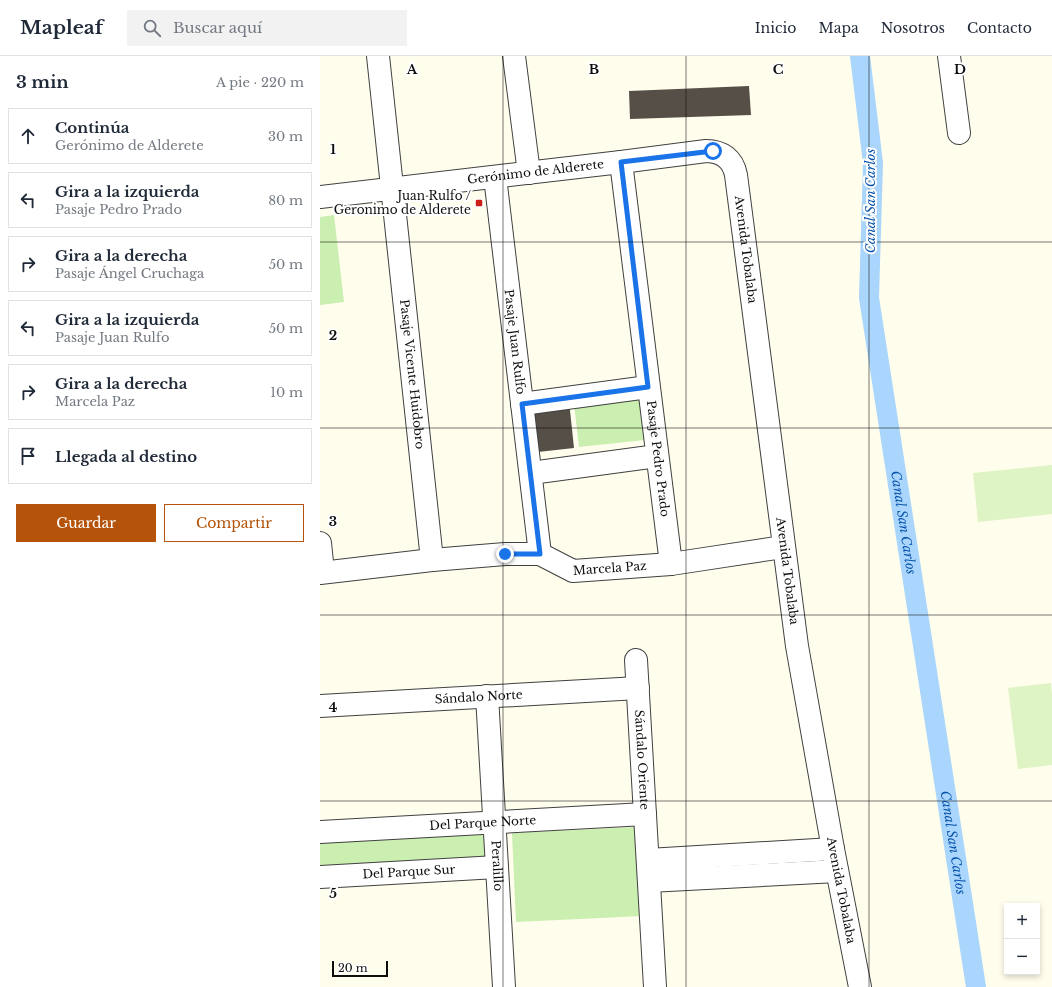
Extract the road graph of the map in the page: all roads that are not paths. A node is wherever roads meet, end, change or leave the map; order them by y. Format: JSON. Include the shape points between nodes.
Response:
{"nodes":[{"id":1,"x":378,"y":56,"type":"edge"},
{"id":2,"x":514,"y":56,"type":"edge"},
{"id":3,"x":949,"y":56,"type":"edge"},
{"id":4,"x":959,"y":133,"type":"dead end"},
{"id":5,"x":726,"y":156,"type":"joint"},
{"id":6,"x":621,"y":162,"type":"junction"},
{"id":7,"x":529,"y":173,"type":"junction"},
{"id":8,"x":496,"y":176,"type":"junction"},
{"id":9,"x":393,"y":188,"type":"junction"},
{"id":10,"x":320,"y":197,"type":"edge"},
{"id":11,"x":648,"y":387,"type":"junction"},
{"id":12,"x":522,"y":404,"type":"junction"},
{"id":13,"x":657,"y":456,"type":"junction"},
{"id":14,"x":531,"y":473,"type":"junction"},
{"id":15,"x":320,"y":543,"type":"edge"},
{"id":16,"x":783,"y":547,"type":"junction"},
{"id":17,"x":540,"y":554,"type":"junction"},
{"id":18,"x":432,"y":560,"type":"junction"},
{"id":19,"x":670,"y":564,"type":"junction"},
{"id":20,"x":322,"y":573,"type":"edge"},
{"id":21,"x":636,"y":660,"type":"dead end"},
{"id":22,"x":638,"y":688,"type":"junction"},
{"id":23,"x":487,"y":696,"type":"junction"},
{"id":24,"x":320,"y":706,"type":"edge"},
{"id":25,"x":645,"y":814,"type":"junction"},
{"id":26,"x":494,"y":822,"type":"junction"},
{"id":27,"x":320,"y":832,"type":"edge"},
{"id":28,"x":833,"y":849,"type":"junction"},
{"id":29,"x":648,"y":860,"type":"junction"},
{"id":30,"x":497,"y":867,"type":"junction"},
{"id":31,"x":837,"y":871,"type":"junction"},
{"id":32,"x":320,"y":877,"type":"edge"},
{"id":33,"x":649,"y":881,"type":"junction"},
{"id":34,"x":504,"y":987,"type":"edge"},
{"id":35,"x":655,"y":987,"type":"edge"},
{"id":36,"x":860,"y":987,"type":"edge"}],
"edges":[{"from":1,"to":9,"type":"street","name":"Pasaje Vicente Huidobro"},
{"from":2,"to":7,"type":"street"},
{"from":3,"to":4,"type":"street"},
{"from":5,"to":6,"type":"street","name":"Gerónimo de Alderete","via":[[720,152],[706,151]]},
{"from":5,"to":16,"type":"street","name":"Avenida Tobalaba","via":[[735,168]]},
{"from":6,"to":7,"type":"street","name":"Gerónimo de Alderete"},
{"from":6,"to":11,"type":"street","name":"Pasaje Pedro Prado"},
{"from":7,"to":8,"type":"street","name":"Gerónimo de Alderete"},
{"from":8,"to":9,"type":"street","name":"Gerónimo de Alderete"},
{"from":8,"to":12,"type":"street","name":"Pasaje Juan Rulfo"},
{"from":9,"to":10,"type":"street","name":"Gerónimo de Alderete"},
{"from":9,"to":18,"type":"street","name":"Pasaje Vicente Huidobro"},
{"from":11,"to":12,"type":"street"},
{"from":11,"to":13,"type":"street","name":"Pasaje Pedro Prado"},
{"from":12,"to":14,"type":"street","name":"Pasaje Juan Rulfo"},
{"from":13,"to":14,"type":"street"},
{"from":13,"to":19,"type":"street","name":"Pasaje Pedro Prado"},
{"from":14,"to":17,"type":"street","name":"Pasaje Juan Rulfo"},
{"from":15,"to":20,"type":"street"},
{"from":16,"to":19,"type":"street","name":"Marcela Paz"},
{"from":16,"to":28,"type":"street","name":"Avenida Tobalaba","via":[[797,646]]},
{"from":17,"to":18,"type":"street","name":"Marcela Paz"},
{"from":17,"to":19,"type":"street","name":"Marcela Paz","via":[[573,571]]},
{"from":18,"to":20,"type":"street","name":"Marcela Paz"},
{"from":21,"to":22,"type":"street","name":"Sándalo Oriente"},
{"from":22,"to":23,"type":"street","name":"Sándalo Norte"},
{"from":22,"to":25,"type":"street","name":"Sándalo Oriente"},
{"from":23,"to":24,"type":"street","name":"Sándalo Norte"},
{"from":23,"to":26,"type":"street","name":"Peralillo"},
{"from":25,"to":26,"type":"street","name":"Del Parque Norte"},
{"from":25,"to":29,"type":"street","name":"Sándalo Oriente"},
{"from":26,"to":27,"type":"street","name":"Del Parque Norte"},
{"from":26,"to":30,"type":"street","name":"Peralillo"},
{"from":28,"to":29,"type":"street"},
{"from":28,"to":31,"type":"street","name":"Avenida Tobalaba"},
{"from":29,"to":33,"type":"street","name":"Sándalo Oriente"},
{"from":30,"to":32,"type":"street","name":"Del Parque Sur"},
{"from":30,"to":34,"type":"street","name":"Peralillo"},
{"from":31,"to":33,"type":"street"},
{"from":31,"to":36,"type":"street","name":"Avenida Tobalaba"},
{"from":33,"to":35,"type":"street","name":"Sándalo Oriente"}]}
